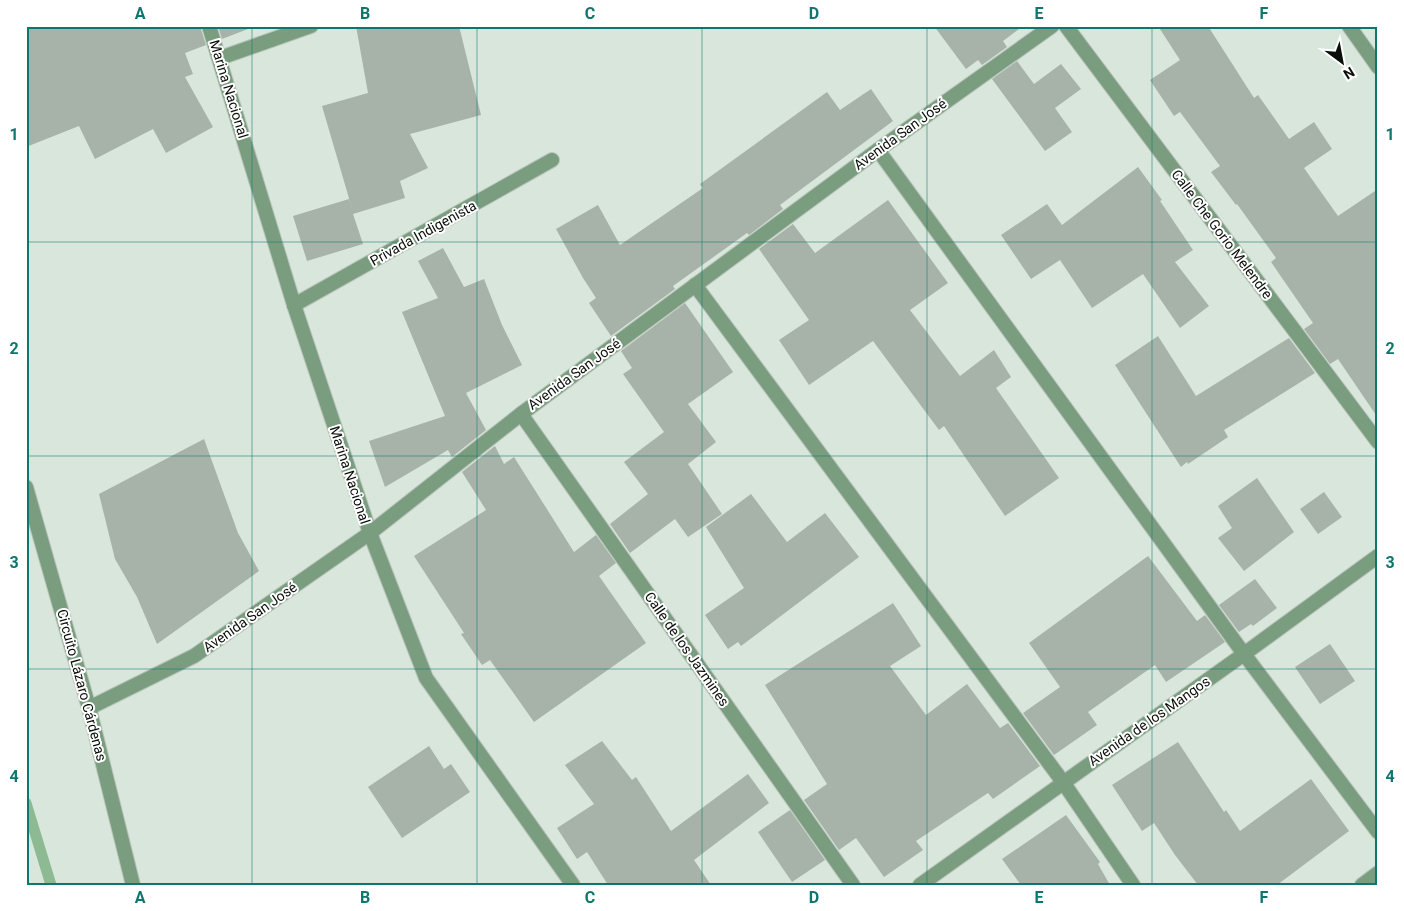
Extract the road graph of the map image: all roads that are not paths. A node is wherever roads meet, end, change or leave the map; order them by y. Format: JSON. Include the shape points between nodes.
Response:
{"nodes":[{"id":1,"x":210,"y":26,"type":"edge"},
{"id":2,"x":311,"y":26,"type":"edge"},
{"id":3,"x":1052,"y":26,"type":"edge"},
{"id":4,"x":1066,"y":26,"type":"edge"},
{"id":5,"x":1349,"y":26,"type":"edge"},
{"id":6,"x":220,"y":58,"type":"junction"},
{"id":7,"x":1378,"y":67,"type":"edge"},
{"id":8,"x":878,"y":150,"type":"junction"},
{"id":9,"x":552,"y":160,"type":"dead end"},
{"id":10,"x":695,"y":285,"type":"junction"},
{"id":11,"x":294,"y":305,"type":"junction"},
{"id":12,"x":521,"y":414,"type":"junction"},
{"id":13,"x":1378,"y":442,"type":"edge"},
{"id":14,"x":26,"y":487,"type":"edge"},
{"id":15,"x":370,"y":533,"type":"junction"},
{"id":16,"x":1378,"y":556,"type":"edge"},
{"id":17,"x":1244,"y":654,"type":"junction"},
{"id":18,"x":89,"y":708,"type":"junction"},
{"id":19,"x":1063,"y":782,"type":"junction"},
{"id":20,"x":1378,"y":832,"type":"edge"},
{"id":21,"x":1378,"y":873,"type":"edge"},
{"id":22,"x":133,"y":885,"type":"edge"},
{"id":23,"x":573,"y":885,"type":"edge"},
{"id":24,"x":853,"y":885,"type":"edge"},
{"id":25,"x":920,"y":885,"type":"edge"},
{"id":26,"x":1132,"y":885,"type":"edge"},
{"id":27,"x":1362,"y":885,"type":"edge"}],
"edges":[{"from":1,"to":6,"type":"street","name":"Marina Nacional"},
{"from":2,"to":6,"type":"street"},
{"from":3,"to":8,"type":"street","name":"Avenida San José"},
{"from":4,"to":13,"type":"street","name":"Calle Che Gorio Melendre"},
{"from":5,"to":7,"type":"street"},
{"from":6,"to":11,"type":"street","name":"Marina Nacional"},
{"from":8,"to":10,"type":"street","name":"Avenida San José"},
{"from":8,"to":17,"type":"street"},
{"from":9,"to":11,"type":"street","name":"Privada Indigenista"},
{"from":10,"to":12,"type":"street","name":"Avenida San José"},
{"from":10,"to":19,"type":"street"},
{"from":11,"to":15,"type":"street","name":"Marina Nacional"},
{"from":12,"to":15,"type":"street","name":"Avenida San José"},
{"from":12,"to":24,"type":"street","name":"Calle de los Jazmines"},
{"from":14,"to":18,"type":"street","name":"Circuito Lázaro Cárdenas"},
{"from":15,"to":18,"type":"street","name":"Avenida San José","via":[[194,656]]},
{"from":15,"to":23,"type":"street","name":"Marina Nacional","via":[[426,678]]},
{"from":16,"to":17,"type":"street","name":"Avenida de los Mangos"},
{"from":17,"to":19,"type":"street","name":"Avenida de los Mangos"},
{"from":17,"to":20,"type":"street"},
{"from":18,"to":22,"type":"street","name":"Circuito Lázaro Cárdenas"},
{"from":19,"to":25,"type":"street","name":"Avenida de los Mangos"},
{"from":19,"to":26,"type":"street"},
{"from":21,"to":27,"type":"street"}]}
